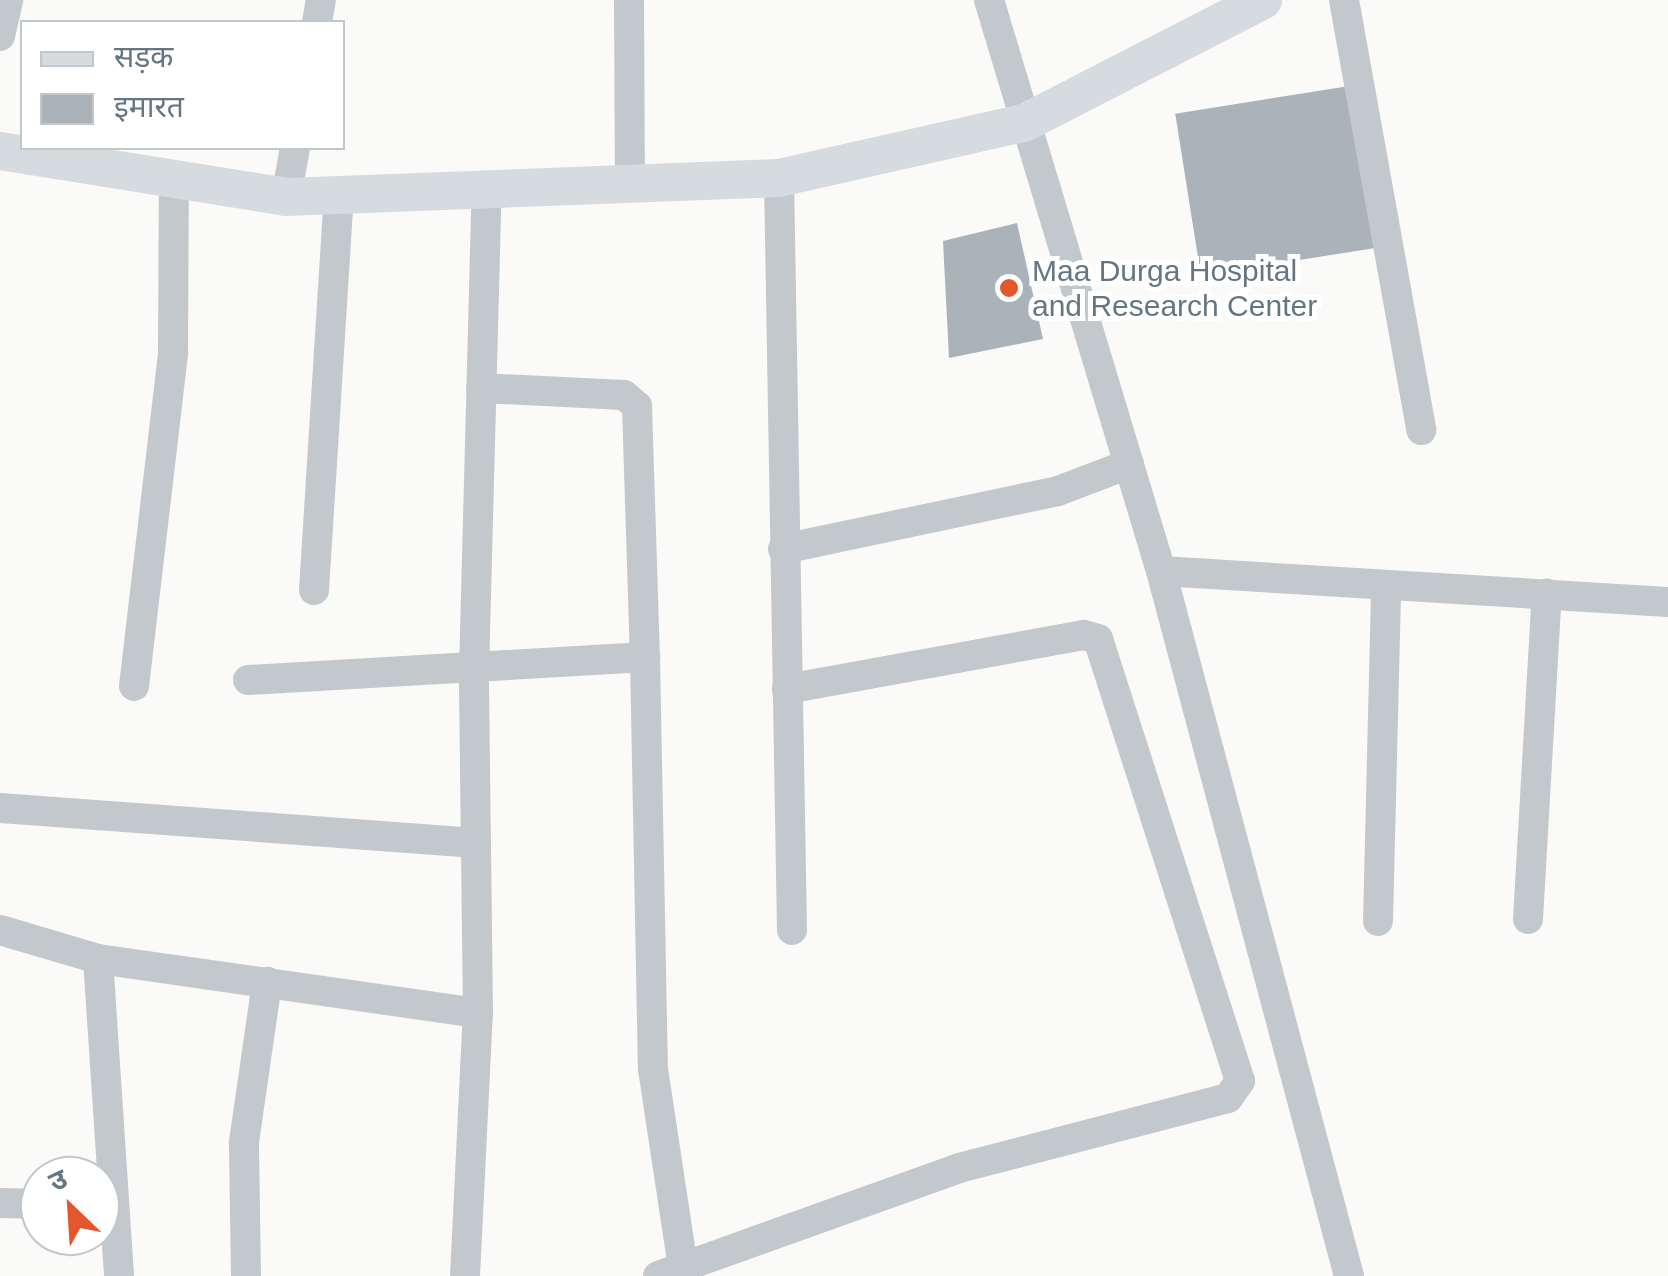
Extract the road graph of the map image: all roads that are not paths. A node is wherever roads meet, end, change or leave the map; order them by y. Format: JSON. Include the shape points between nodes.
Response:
{"nodes":[{"id":1,"x":8,"y":0,"type":"edge"},
{"id":2,"x":629,"y":0,"type":"edge"},
{"id":3,"x":990,"y":0,"type":"edge"},
{"id":4,"x":1263,"y":0,"type":"edge"},
{"id":5,"x":1344,"y":0,"type":"edge"},
{"id":6,"x":0,"y":36,"type":"edge"},
{"id":7,"x":1024,"y":123,"type":"junction"},
{"id":8,"x":295,"y":150,"type":"edge"},
{"id":9,"x":0,"y":151,"type":"edge"},
{"id":10,"x":779,"y":178,"type":"junction"},
{"id":11,"x":174,"y":182,"type":"junction"},
{"id":12,"x":630,"y":184,"type":"junction"},
{"id":13,"x":487,"y":190,"type":"junction"},
{"id":14,"x":339,"y":193,"type":"junction"},
{"id":15,"x":286,"y":196,"type":"junction"},
{"id":16,"x":481,"y":388,"type":"junction"},
{"id":17,"x":1421,"y":430,"type":"dead end"},
{"id":18,"x":1129,"y":464,"type":"junction"},
{"id":19,"x":784,"y":549,"type":"junction"},
{"id":20,"x":1161,"y":571,"type":"junction"},
{"id":21,"x":1386,"y":584,"type":"junction"},
{"id":22,"x":314,"y":590,"type":"dead end"},
{"id":23,"x":1547,"y":594,"type":"junction"},
{"id":24,"x":1668,"y":602,"type":"edge"},
{"id":25,"x":644,"y":656,"type":"junction"},
{"id":26,"x":474,"y":672,"type":"junction"},
{"id":27,"x":248,"y":680,"type":"dead end"},
{"id":28,"x":134,"y":686,"type":"dead end"},
{"id":29,"x":787,"y":689,"type":"junction"},
{"id":30,"x":0,"y":808,"type":"edge"},
{"id":31,"x":476,"y":842,"type":"junction"},
{"id":32,"x":1528,"y":919,"type":"dead end"},
{"id":33,"x":1378,"y":922,"type":"dead end"},
{"id":34,"x":0,"y":930,"type":"edge"},
{"id":35,"x":792,"y":930,"type":"dead end"},
{"id":36,"x":98,"y":959,"type":"junction"},
{"id":37,"x":267,"y":982,"type":"junction"},
{"id":38,"x":478,"y":1012,"type":"junction"},
{"id":39,"x":104,"y":1156,"type":"edge"},
{"id":40,"x":670,"y":1271,"type":"edge"},
{"id":41,"x":246,"y":1276,"type":"edge"},
{"id":42,"x":465,"y":1276,"type":"edge"},
{"id":43,"x":1348,"y":1276,"type":"edge"}],
"edges":[{"from":1,"to":6,"type":"street"},
{"from":2,"to":12,"type":"street"},
{"from":3,"to":7,"type":"street"},
{"from":4,"to":7,"type":"main road"},
{"from":5,"to":17,"type":"street"},
{"from":7,"to":10,"type":"main road"},
{"from":7,"to":18,"type":"street"},
{"from":8,"to":15,"type":"street"},
{"from":9,"to":11,"type":"main road"},
{"from":10,"to":12,"type":"main road"},
{"from":10,"to":19,"type":"street"},
{"from":11,"to":15,"type":"main road"},
{"from":11,"to":28,"type":"street","via":[[173,354]]},
{"from":12,"to":13,"type":"main road"},
{"from":13,"to":14,"type":"main road"},
{"from":13,"to":16,"type":"street"},
{"from":14,"to":15,"type":"main road"},
{"from":14,"to":22,"type":"street"},
{"from":16,"to":25,"type":"street","via":[[624,396],[637,406]]},
{"from":16,"to":26,"type":"street"},
{"from":18,"to":19,"type":"street","via":[[1058,490]]},
{"from":18,"to":20,"type":"street"},
{"from":19,"to":29,"type":"street"},
{"from":20,"to":21,"type":"street"},
{"from":20,"to":43,"type":"street"},
{"from":21,"to":23,"type":"street"},
{"from":21,"to":33,"type":"street"},
{"from":23,"to":24,"type":"street"},
{"from":23,"to":32,"type":"street"},
{"from":25,"to":26,"type":"street"},
{"from":25,"to":40,"type":"street","via":[[653,1069]]},
{"from":26,"to":27,"type":"street"},
{"from":26,"to":31,"type":"street"},
{"from":29,"to":35,"type":"street"},
{"from":29,"to":40,"type":"street","via":[[1084,634],[1098,640],[1240,1081],[1228,1098],[959,1168]]},
{"from":30,"to":31,"type":"street"},
{"from":31,"to":38,"type":"street"},
{"from":34,"to":36,"type":"street"},
{"from":36,"to":37,"type":"street"},
{"from":36,"to":39,"type":"street"},
{"from":37,"to":38,"type":"street"},
{"from":37,"to":41,"type":"street","via":[[244,1142]]},
{"from":38,"to":42,"type":"street"}]}
